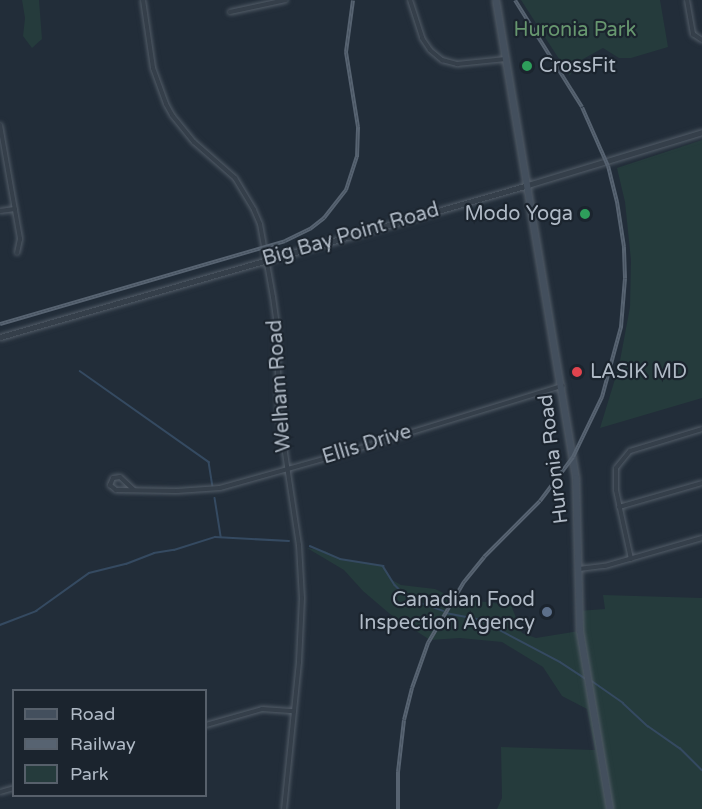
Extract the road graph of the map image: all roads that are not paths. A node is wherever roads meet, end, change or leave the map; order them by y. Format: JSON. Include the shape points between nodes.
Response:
{"nodes":[{"id":1,"x":143,"y":0,"type":"edge"},
{"id":2,"x":286,"y":0,"type":"edge"},
{"id":3,"x":410,"y":0,"type":"edge"},
{"id":4,"x":496,"y":0,"type":"edge"},
{"id":5,"x":687,"y":0,"type":"edge"},
{"id":6,"x":230,"y":12,"type":"dead end"},
{"id":7,"x":702,"y":40,"type":"edge"},
{"id":8,"x":506,"y":59,"type":"junction"},
{"id":9,"x":0,"y":125,"type":"edge"},
{"id":10,"x":702,"y":132,"type":"edge"},
{"id":11,"x":528,"y":185,"type":"junction"},
{"id":12,"x":15,"y":209,"type":"junction"},
{"id":13,"x":0,"y":211,"type":"edge"},
{"id":14,"x":17,"y":253,"type":"dead end"},
{"id":15,"x":266,"y":259,"type":"junction"},
{"id":16,"x":0,"y":337,"type":"edge"},
{"id":17,"x":561,"y":386,"type":"junction"},
{"id":18,"x":702,"y":429,"type":"edge"},
{"id":19,"x":286,"y":469,"type":"junction"},
{"id":20,"x":702,"y":483,"type":"edge"},
{"id":21,"x":134,"y":490,"type":"junction"},
{"id":22,"x":619,"y":507,"type":"junction"},
{"id":23,"x":702,"y":538,"type":"edge"},
{"id":24,"x":631,"y":559,"type":"junction"},
{"id":25,"x":579,"y":569,"type":"junction"},
{"id":26,"x":294,"y":711,"type":"junction"},
{"id":27,"x":207,"y":724,"type":"edge"},
{"id":28,"x":284,"y":809,"type":"edge"},
{"id":29,"x":610,"y":809,"type":"edge"}],
"edges":[{"from":1,"to":15,"type":"street","name":"Welham Road","via":[[156,79],[172,116],[194,142],[235,178],[260,224]]},
{"from":2,"to":6,"type":"street"},
{"from":3,"to":8,"type":"street","via":[[423,38],[442,60],[457,64]]},
{"from":4,"to":8,"type":"main road","name":"Huronia Road"},
{"from":5,"to":7,"type":"street","via":[[693,34]]},
{"from":8,"to":11,"type":"main road","name":"Huronia Road"},
{"from":9,"to":12,"type":"street"},
{"from":10,"to":11,"type":"street","name":"Big Bay Point Road"},
{"from":11,"to":15,"type":"street","name":"Big Bay Point Road"},
{"from":11,"to":17,"type":"main road","name":"Huronia Road"},
{"from":12,"to":13,"type":"street"},
{"from":12,"to":14,"type":"street","via":[[20,239]]},
{"from":15,"to":16,"type":"street","name":"Big Bay Point Road"},
{"from":15,"to":19,"type":"street","name":"Welham Road","via":[[277,327],[279,413]]},
{"from":17,"to":19,"type":"street","name":"Ellis Drive"},
{"from":17,"to":25,"type":"main road","name":"Huronia Road","via":[[576,478]]},
{"from":18,"to":22,"type":"street","via":[[640,447],[622,459],[616,468]]},
{"from":19,"to":21,"type":"street","name":"Ellis Drive","via":[[220,488]]},
{"from":19,"to":26,"type":"street","name":"Welham Road","via":[[302,566],[303,608]]},
{"from":20,"to":22,"type":"street"},
{"from":21,"to":21,"type":"street","name":"Ellis Drive","via":[[120,477],[113,478],[110,485],[116,490]]},
{"from":22,"to":24,"type":"street"},
{"from":23,"to":24,"type":"street"},
{"from":24,"to":25,"type":"street","via":[[596,569]]},
{"from":25,"to":29,"type":"main road","name":"Huronia Road","via":[[580,631]]},
{"from":26,"to":27,"type":"street","via":[[262,709]]},
{"from":26,"to":28,"type":"street","name":"Welham Road"}]}
